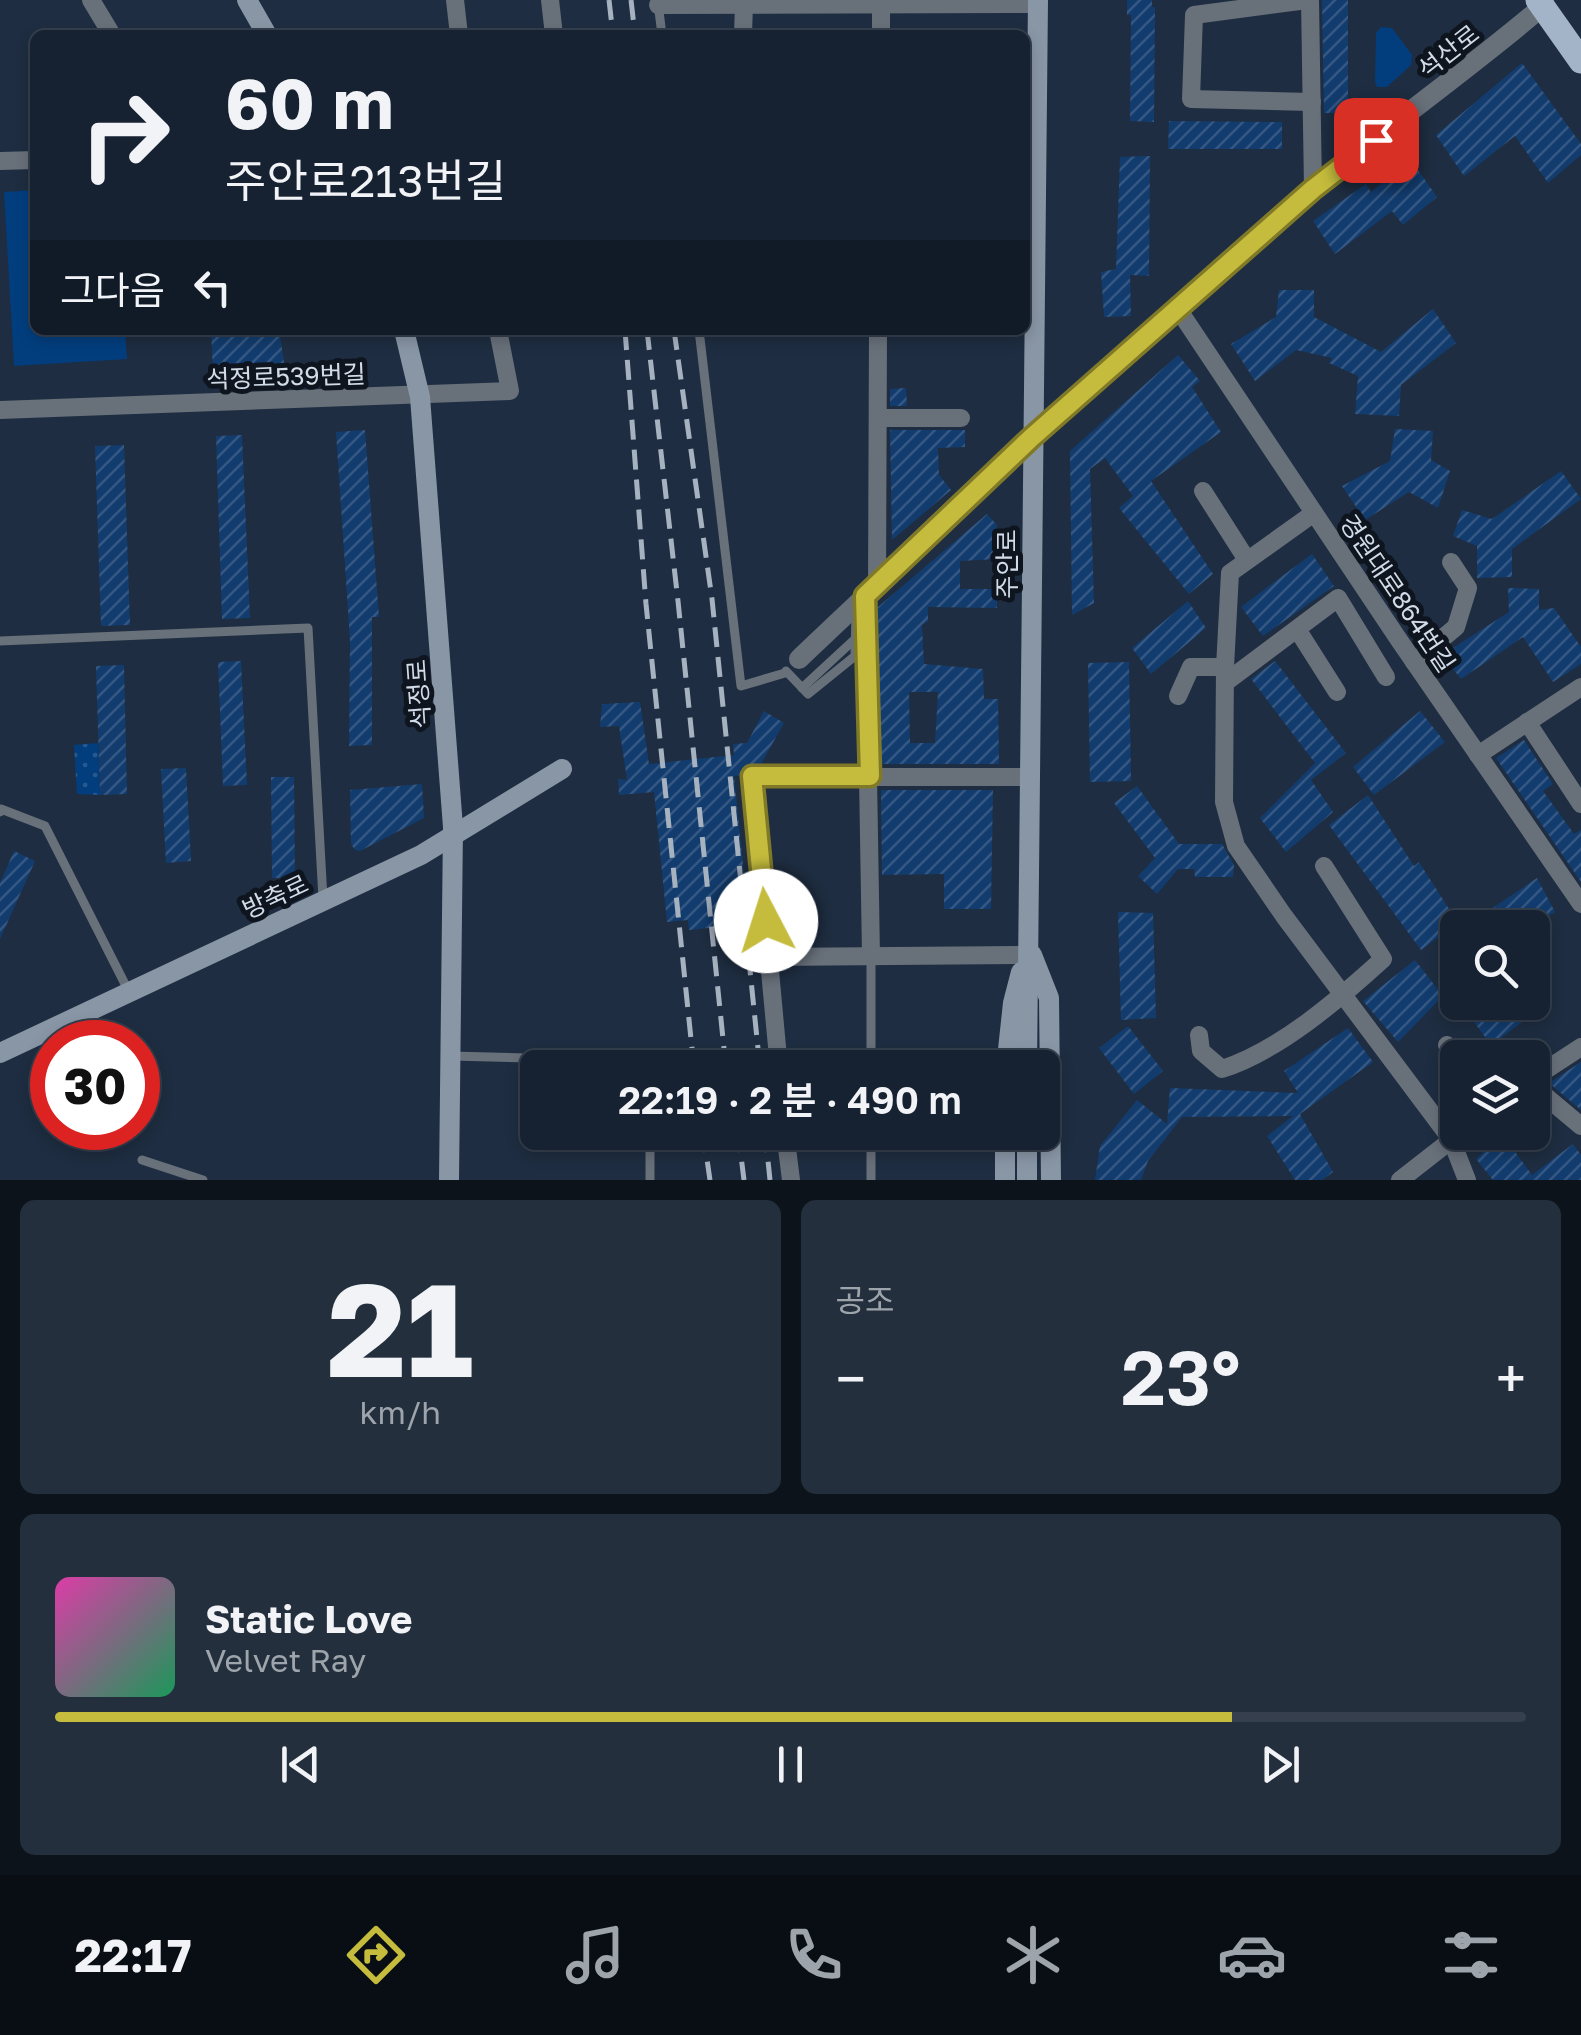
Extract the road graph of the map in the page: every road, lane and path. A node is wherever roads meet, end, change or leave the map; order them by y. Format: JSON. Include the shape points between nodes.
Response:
{"nodes":[{"id":1,"x":91,"y":0,"type":"edge"},
{"id":2,"x":247,"y":0,"type":"edge"},
{"id":3,"x":455,"y":0,"type":"edge"},
{"id":4,"x":550,"y":0,"type":"edge"},
{"id":5,"x":1309,"y":0,"type":"edge"},
{"id":6,"x":658,"y":2,"type":"edge"},
{"id":7,"x":744,"y":2,"type":"edge"},
{"id":8,"x":881,"y":2,"type":"edge"},
{"id":9,"x":1038,"y":2,"type":"edge"},
{"id":10,"x":1544,"y":2,"type":"edge"},
{"id":11,"x":109,"y":30,"type":"edge"},
{"id":12,"x":264,"y":30,"type":"edge"},
{"id":13,"x":458,"y":30,"type":"edge"},
{"id":14,"x":553,"y":30,"type":"edge"},
{"id":15,"x":661,"y":30,"type":"edge"},
{"id":16,"x":744,"y":30,"type":"edge"},
{"id":17,"x":881,"y":30,"type":"edge"},
{"id":18,"x":1581,"y":61,"type":"edge"},
{"id":19,"x":1031,"y":78,"type":"edge"},
{"id":20,"x":1312,"y":102,"type":"junction"},
{"id":21,"x":1030,"y":148,"type":"edge"},
{"id":22,"x":30,"y":160,"type":"edge"},
{"id":23,"x":0,"y":161,"type":"edge"},
{"id":24,"x":1313,"y":189,"type":"junction"},
{"id":25,"x":1030,"y":217,"type":"edge"},
{"id":26,"x":1178,"y":308,"type":"junction"},
{"id":27,"x":405,"y":335,"type":"edge"},
{"id":28,"x":499,"y":335,"type":"edge"},
{"id":29,"x":700,"y":335,"type":"edge"},
{"id":30,"x":878,"y":335,"type":"edge"},
{"id":31,"x":1030,"y":335,"type":"edge"},
{"id":32,"x":420,"y":397,"type":"junction"},
{"id":33,"x":0,"y":410,"type":"edge"},
{"id":34,"x":878,"y":418,"type":"junction"},
{"id":35,"x":961,"y":418,"type":"dead end"},
{"id":36,"x":1031,"y":438,"type":"junction"},
{"id":37,"x":1203,"y":491,"type":"dead end"},
{"id":38,"x":1314,"y":513,"type":"junction"},
{"id":39,"x":1247,"y":560,"type":"junction"},
{"id":40,"x":1451,"y":562,"type":"dead end"},
{"id":41,"x":866,"y":596,"type":"junction"},
{"id":42,"x":1297,"y":629,"type":"junction"},
{"id":43,"x":0,"y":641,"type":"edge"},
{"id":44,"x":1414,"y":662,"type":"junction"},
{"id":45,"x":792,"y":666,"type":"junction"},
{"id":46,"x":1225,"y":674,"type":"junction"},
{"id":47,"x":1386,"y":677,"type":"dead end"},
{"id":48,"x":1581,"y":687,"type":"edge"},
{"id":49,"x":1337,"y":692,"type":"dead end"},
{"id":50,"x":1178,"y":696,"type":"dead end"},
{"id":51,"x":1527,"y":722,"type":"junction"},
{"id":52,"x":1478,"y":755,"type":"junction"},
{"id":53,"x":562,"y":769,"type":"dead end"},
{"id":54,"x":870,"y":776,"type":"junction"},
{"id":55,"x":1029,"y":777,"type":"junction"},
{"id":56,"x":1581,"y":804,"type":"edge"},
{"id":57,"x":0,"y":812,"type":"edge"},
{"id":58,"x":453,"y":837,"type":"junction"},
{"id":59,"x":1324,"y":866,"type":"dead end"},
{"id":60,"x":323,"y":902,"type":"junction"},
{"id":61,"x":1581,"y":904,"type":"edge"},
{"id":62,"x":1027,"y":950,"type":"junction"},
{"id":63,"x":871,"y":956,"type":"junction"},
{"id":64,"x":770,"y":957,"type":"junction"},
{"id":65,"x":129,"y":992,"type":"junction"},
{"id":66,"x":1343,"y":995,"type":"junction"},
{"id":67,"x":1199,"y":1036,"type":"dead end"},
{"id":68,"x":1581,"y":1047,"type":"edge"},
{"id":69,"x":778,"y":1050,"type":"edge"},
{"id":70,"x":871,"y":1050,"type":"edge"},
{"id":71,"x":1008,"y":1050,"type":"edge"},
{"id":72,"x":1028,"y":1050,"type":"edge"},
{"id":73,"x":0,"y":1053,"type":"edge"},
{"id":74,"x":450,"y":1056,"type":"junction"},
{"id":75,"x":520,"y":1059,"type":"edge"},
{"id":76,"x":1550,"y":1069,"type":"edge"},
{"id":77,"x":1550,"y":1098,"type":"edge"},
{"id":78,"x":1440,"y":1116,"type":"edge"},
{"id":79,"x":1581,"y":1126,"type":"edge"},
{"id":80,"x":1440,"y":1149,"type":"edge"},
{"id":81,"x":650,"y":1150,"type":"edge"},
{"id":82,"x":787,"y":1150,"type":"edge"},
{"id":83,"x":871,"y":1150,"type":"edge"},
{"id":84,"x":1005,"y":1150,"type":"edge"},
{"id":85,"x":1027,"y":1150,"type":"edge"},
{"id":86,"x":1460,"y":1150,"type":"edge"},
{"id":87,"x":142,"y":1160,"type":"dead end"},
{"id":88,"x":203,"y":1180,"type":"edge"},
{"id":89,"x":449,"y":1180,"type":"edge"},
{"id":90,"x":650,"y":1180,"type":"edge"},
{"id":91,"x":790,"y":1180,"type":"edge"},
{"id":92,"x":871,"y":1180,"type":"edge"},
{"id":93,"x":1005,"y":1180,"type":"edge"},
{"id":94,"x":1027,"y":1180,"type":"edge"},
{"id":95,"x":1051,"y":1180,"type":"edge"},
{"id":96,"x":1400,"y":1180,"type":"edge"},
{"id":97,"x":1467,"y":1180,"type":"edge"}],
"edges":[{"from":1,"to":11,"type":"street"},
{"from":2,"to":12,"type":"main road"},
{"from":3,"to":13,"type":"street"},
{"from":4,"to":14,"type":"street"},
{"from":5,"to":20,"type":"street"},
{"from":5,"to":20,"type":"street","via":[[1194,15],[1191,99]]},
{"from":6,"to":7,"type":"street"},
{"from":6,"to":15,"type":"lane"},
{"from":7,"to":8,"type":"street"},
{"from":7,"to":16,"type":"street"},
{"from":8,"to":9,"type":"street"},
{"from":8,"to":17,"type":"street"},
{"from":9,"to":19,"type":"main road","name":"주안로"},
{"from":10,"to":18,"type":"main road"},
{"from":10,"to":24,"type":"street","name":"석산로"},
{"from":19,"to":21,"type":"main road","name":"주안로"},
{"from":20,"to":24,"type":"street"},
{"from":21,"to":25,"type":"main road","name":"주안로"},
{"from":22,"to":23,"type":"street"},
{"from":24,"to":26,"type":"street","name":"석산로"},
{"from":26,"to":36,"type":"street","name":"석산로"},
{"from":26,"to":38,"type":"street","name":"경원대로864번길"},
{"from":27,"to":32,"type":"main road","name":"석정로"},
{"from":28,"to":32,"type":"street","name":"석정로539번길","via":[[510,391]]},
{"from":29,"to":45,"type":"lane","via":[[741,686]]},
{"from":30,"to":34,"type":"street"},
{"from":31,"to":36,"type":"main road","name":"주안로"},
{"from":32,"to":33,"type":"street","name":"석정로539번길"},
{"from":32,"to":58,"type":"main road","name":"석정로"},
{"from":34,"to":35,"type":"street"},
{"from":34,"to":41,"type":"street"},
{"from":36,"to":41,"type":"street","name":"석산로"},
{"from":36,"to":55,"type":"main road","name":"주안로"},
{"from":37,"to":39,"type":"street"},
{"from":38,"to":39,"type":"street"},
{"from":38,"to":44,"type":"street","name":"경원대로864번길"},
{"from":39,"to":46,"type":"street","via":[[1230,572]]},
{"from":40,"to":44,"type":"street","via":[[1468,588],[1456,626]]},
{"from":41,"to":45,"type":"street","name":"석산로"},
{"from":41,"to":45,"type":"lane","via":[[856,656],[836,675],[808,694]]},
{"from":41,"to":54,"type":"street"},
{"from":42,"to":46,"type":"street"},
{"from":42,"to":47,"type":"street","via":[[1338,598]]},
{"from":42,"to":49,"type":"street"},
{"from":43,"to":60,"type":"lane","via":[[308,628]]},
{"from":44,"to":52,"type":"street","name":"경원대로864번길"},
{"from":46,"to":50,"type":"street","via":[[1191,667]]},
{"from":46,"to":66,"type":"street","via":[[1224,802],[1236,846],[1290,912]]},
{"from":48,"to":51,"type":"street"},
{"from":51,"to":52,"type":"street"},
{"from":51,"to":56,"type":"street"},
{"from":52,"to":61,"type":"street","name":"경원대로864번길"},
{"from":53,"to":58,"type":"main road","name":"방축로"},
{"from":54,"to":55,"type":"street"},
{"from":54,"to":63,"type":"street"},
{"from":54,"to":64,"type":"street","via":[[752,776]]},
{"from":55,"to":62,"type":"main road","name":"주안로"},
{"from":57,"to":65,"type":"lane","via":[[45,826]]},
{"from":58,"to":60,"type":"main road","name":"방축로"},
{"from":58,"to":74,"type":"main road","name":"석정로"},
{"from":59,"to":66,"type":"street","via":[[1383,959]]},
{"from":60,"to":65,"type":"main road","name":"방축로"},
{"from":62,"to":63,"type":"street"},
{"from":62,"to":71,"type":"main road"},
{"from":62,"to":72,"type":"main road","name":"주안로"},
{"from":62,"to":95,"type":"main road","via":[[1049,998]]},
{"from":63,"to":64,"type":"street"},
{"from":63,"to":70,"type":"lane"},
{"from":64,"to":69,"type":"street"},
{"from":65,"to":73,"type":"main road","name":"방축로"},
{"from":66,"to":67,"type":"street","via":[[1247,1062],[1222,1069],[1200,1052]]},
{"from":66,"to":78,"type":"street"},
{"from":68,"to":76,"type":"street"},
{"from":74,"to":75,"type":"lane"},
{"from":74,"to":89,"type":"main road","name":"석정로"},
{"from":77,"to":79,"type":"street"},
{"from":80,"to":96,"type":"street"},
{"from":81,"to":90,"type":"lane"},
{"from":82,"to":91,"type":"street"},
{"from":83,"to":92,"type":"lane"},
{"from":84,"to":93,"type":"main road"},
{"from":85,"to":94,"type":"main road"},
{"from":86,"to":97,"type":"street"},
{"from":87,"to":88,"type":"lane"}]}
